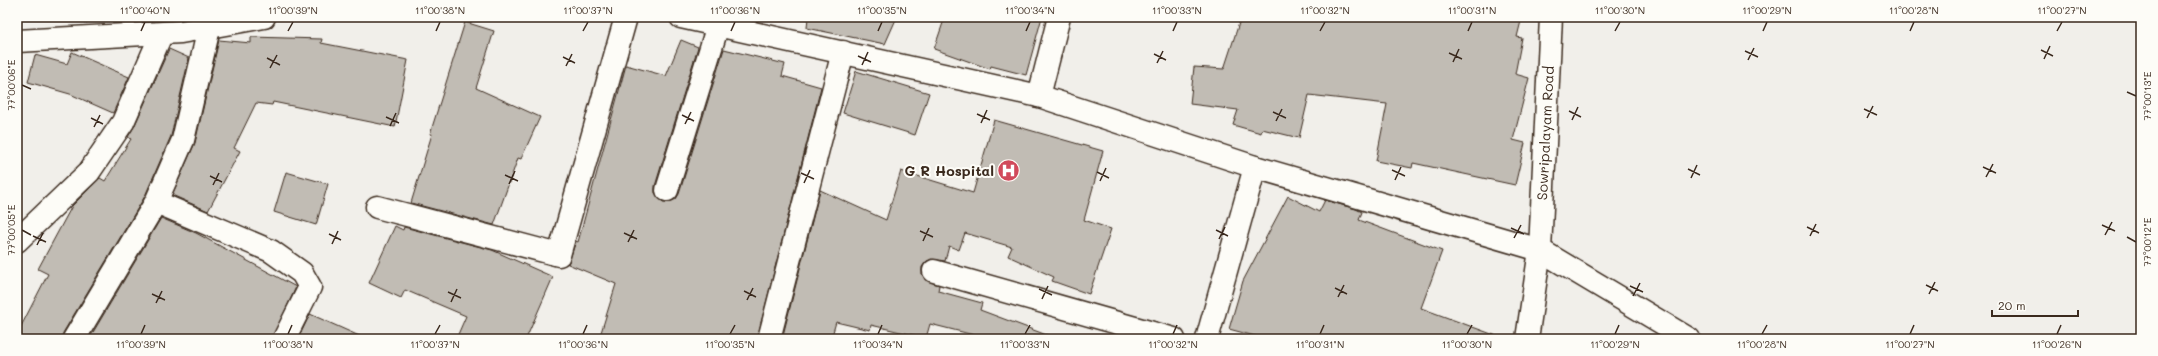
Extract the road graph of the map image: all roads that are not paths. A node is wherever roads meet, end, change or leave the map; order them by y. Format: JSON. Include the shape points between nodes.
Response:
{"nodes":[{"id":1,"x":264,"y":17,"type":"edge"},
{"id":2,"x":626,"y":17,"type":"edge"},
{"id":3,"x":682,"y":17,"type":"edge"},
{"id":4,"x":1059,"y":17,"type":"edge"},
{"id":5,"x":1551,"y":17,"type":"edge"},
{"id":6,"x":718,"y":24,"type":"junction"},
{"id":7,"x":209,"y":28,"type":"junction"},
{"id":8,"x":161,"y":34,"type":"junction"},
{"id":9,"x":17,"y":41,"type":"edge"},
{"id":10,"x":843,"y":52,"type":"junction"},
{"id":11,"x":1039,"y":96,"type":"junction"},
{"id":12,"x":1255,"y":167,"type":"junction"},
{"id":13,"x":667,"y":190,"type":"dead end"},
{"id":14,"x":156,"y":202,"type":"junction"},
{"id":15,"x":377,"y":207,"type":"dead end"},
{"id":16,"x":17,"y":241,"type":"edge"},
{"id":17,"x":1540,"y":250,"type":"junction"},
{"id":18,"x":934,"y":271,"type":"dead end"},
{"id":19,"x":74,"y":339,"type":"edge"},
{"id":20,"x":284,"y":339,"type":"edge"},
{"id":21,"x":770,"y":339,"type":"edge"},
{"id":22,"x":1174,"y":339,"type":"edge"},
{"id":23,"x":1207,"y":339,"type":"edge"},
{"id":24,"x":1527,"y":339,"type":"edge"},
{"id":25,"x":1690,"y":339,"type":"edge"}],
"edges":[{"from":1,"to":7,"type":"street"},
{"from":2,"to":15,"type":"street","via":[[559,255]]},
{"from":3,"to":6,"type":"street"},
{"from":4,"to":11,"type":"street"},
{"from":5,"to":17,"type":"street","name":"Sowripalayam Road"},
{"from":6,"to":10,"type":"street"},
{"from":6,"to":13,"type":"street"},
{"from":7,"to":8,"type":"street"},
{"from":7,"to":14,"type":"street","via":[[183,140]]},
{"from":8,"to":9,"type":"street"},
{"from":8,"to":16,"type":"street","via":[[123,122],[89,172]]},
{"from":10,"to":11,"type":"street"},
{"from":10,"to":21,"type":"street"},
{"from":11,"to":12,"type":"street"},
{"from":12,"to":17,"type":"street"},
{"from":12,"to":23,"type":"street"},
{"from":14,"to":19,"type":"street"},
{"from":14,"to":20,"type":"street","via":[[272,251],[302,273],[310,287]]},
{"from":17,"to":24,"type":"street","name":"Sowripalayam Road"},
{"from":17,"to":25,"type":"street"},
{"from":18,"to":22,"type":"street"}]}
